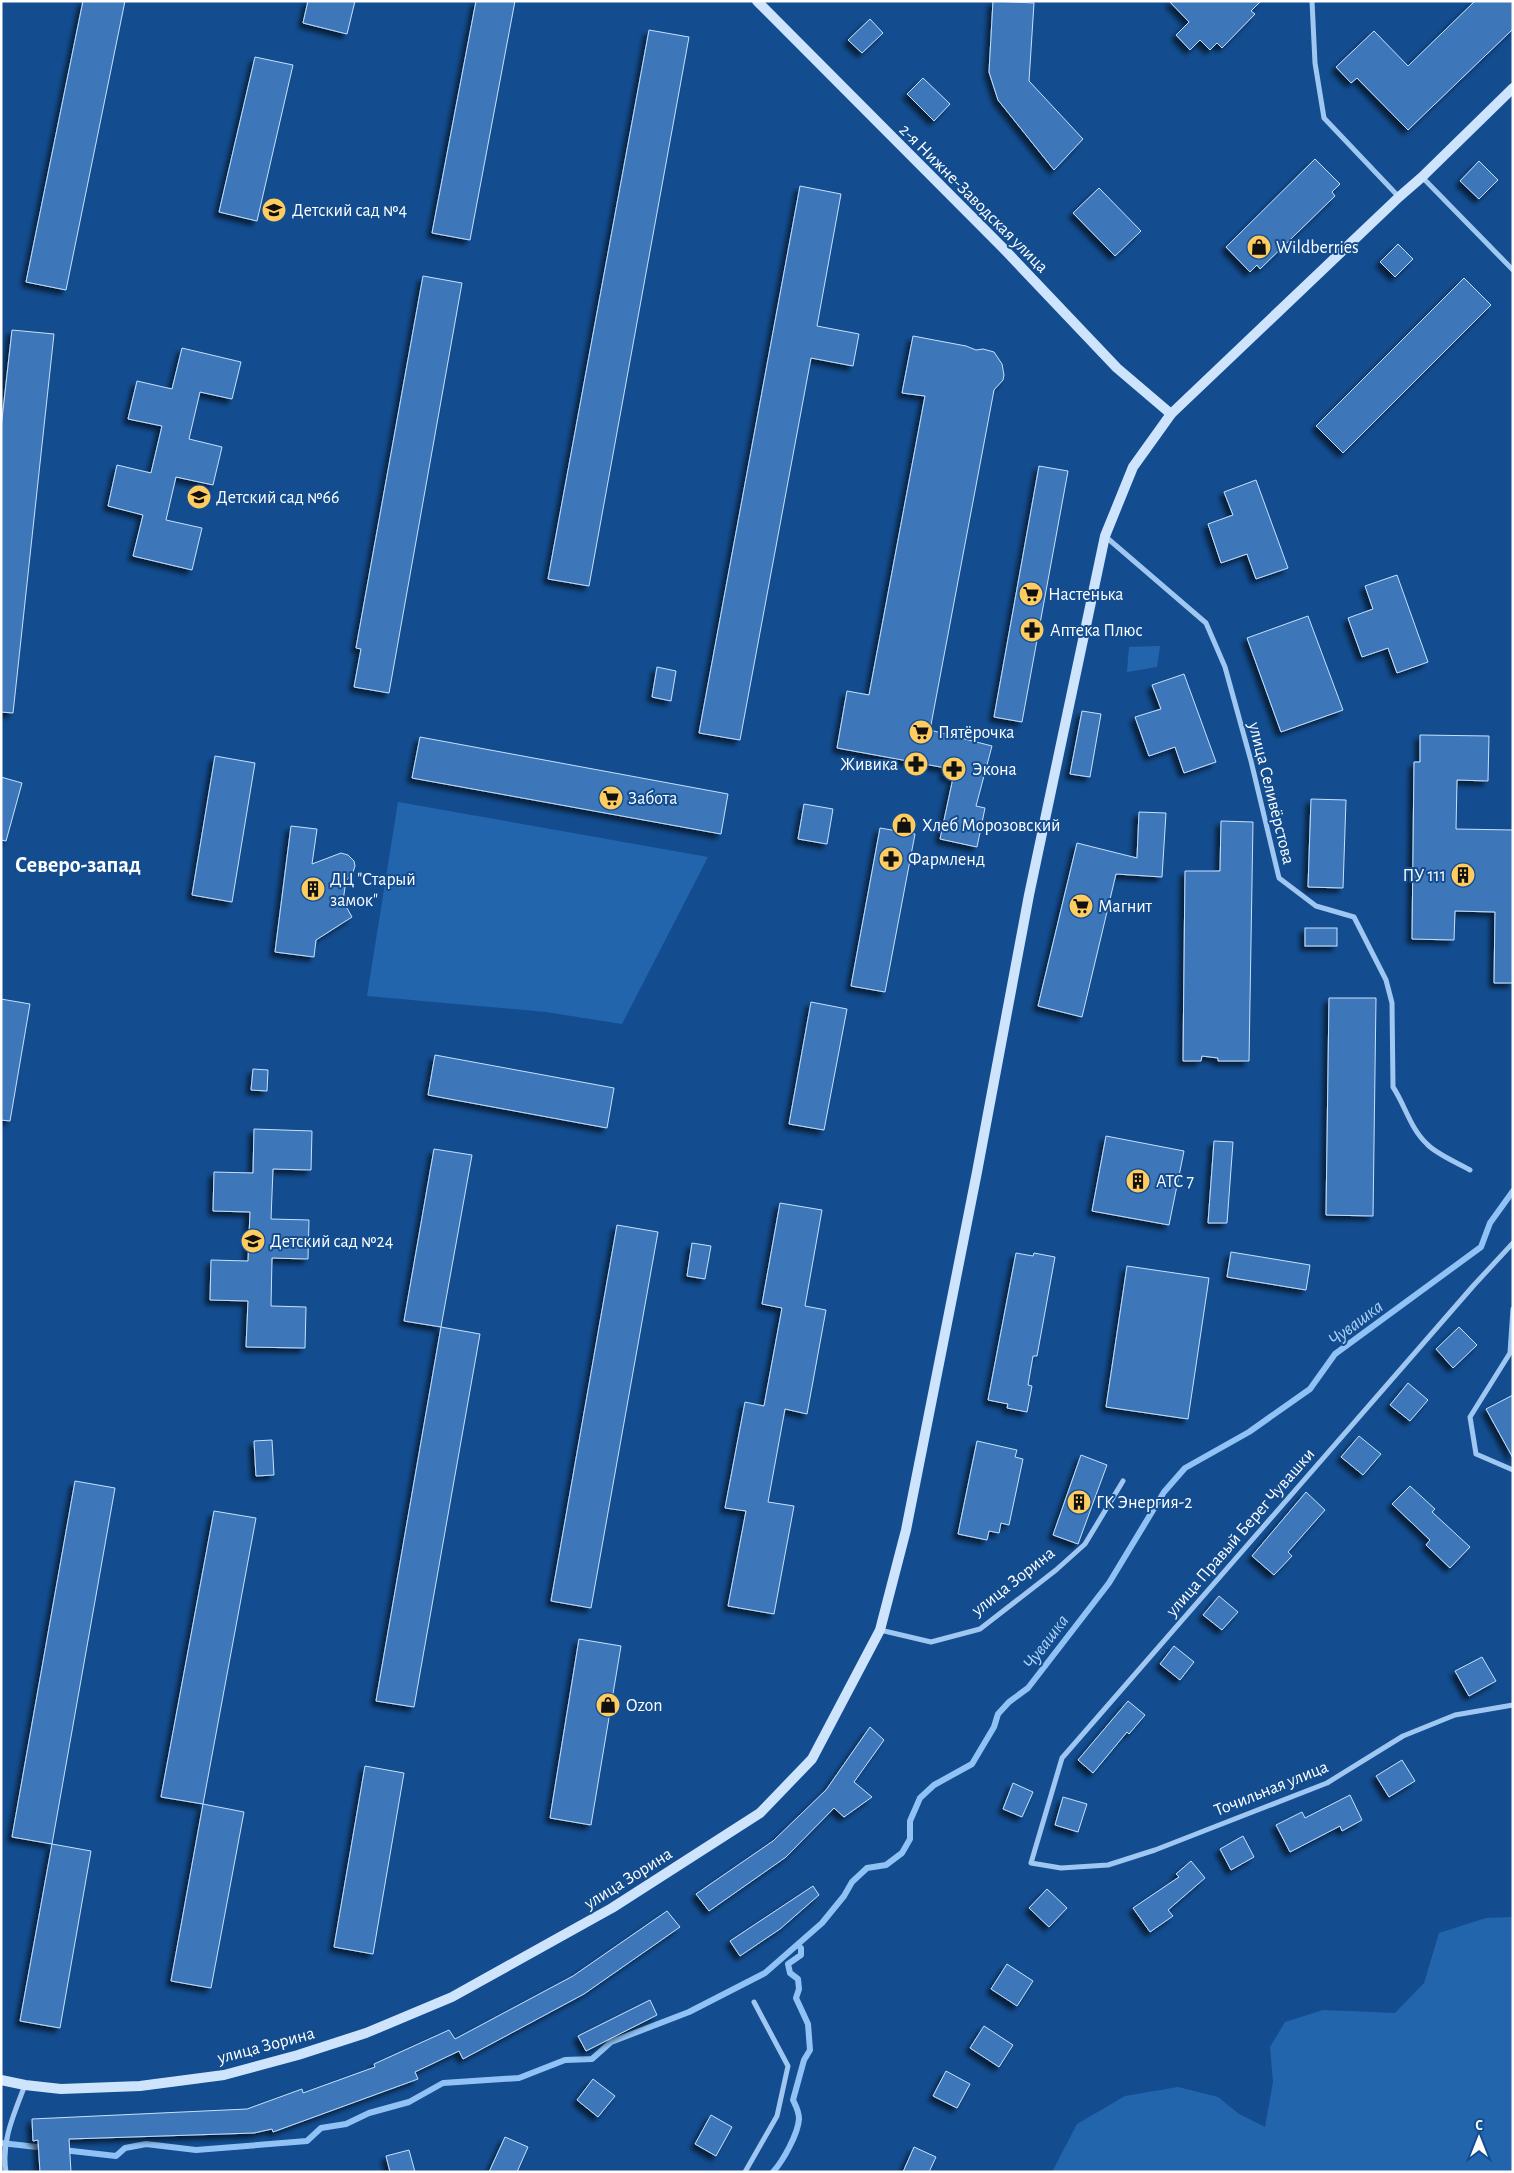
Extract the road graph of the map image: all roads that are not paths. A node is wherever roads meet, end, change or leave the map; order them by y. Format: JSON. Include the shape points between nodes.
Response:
{"nodes":[{"id":1,"x":757,"y":1,"type":"edge"},
{"id":2,"x":1312,"y":1,"type":"edge"},
{"id":3,"x":1513,"y":88,"type":"edge"},
{"id":4,"x":1422,"y":177,"type":"junction"},
{"id":5,"x":1399,"y":197,"type":"junction"},
{"id":6,"x":1513,"y":270,"type":"edge"},
{"id":7,"x":1171,"y":414,"type":"junction"},
{"id":8,"x":1105,"y":536,"type":"junction"},
{"id":9,"x":1470,"y":1170,"type":"dead end"},
{"id":10,"x":1513,"y":1243,"type":"edge"},
{"id":11,"x":1513,"y":1309,"type":"edge"},
{"id":12,"x":1513,"y":1470,"type":"edge"},
{"id":13,"x":1123,"y":1481,"type":"dead end"},
{"id":14,"x":880,"y":1630,"type":"junction"},
{"id":15,"x":1513,"y":1704,"type":"edge"},
{"id":16,"x":1031,"y":1863,"type":"joint"},
{"id":17,"x":754,"y":2002,"type":"dead end"},
{"id":18,"x":1,"y":2080,"type":"edge"},
{"id":19,"x":24,"y":2085,"type":"junction"},
{"id":20,"x":6,"y":2172,"type":"edge"},
{"id":21,"x":745,"y":2172,"type":"edge"}],
"edges":[{"from":1,"to":7,"type":"main road","name":"2-я Нижне-Заводская улица","via":[[1004,249],[1117,368]]},
{"from":2,"to":5,"type":"street","via":[[1324,118]]},
{"from":3,"to":4,"type":"main road"},
{"from":4,"to":5,"type":"main road"},
{"from":4,"to":6,"type":"street"},
{"from":5,"to":7,"type":"main road"},
{"from":7,"to":8,"type":"main road","via":[[1133,467]]},
{"from":8,"to":9,"type":"street","name":"улица Селивёрстова","via":[[1206,623],[1225,667],[1279,878],[1316,906],[1354,917],[1386,980],[1392,1003],[1393,1087],[1427,1144]]},
{"from":8,"to":14,"type":"main road","via":[[1029,895],[906,1530]]},
{"from":10,"to":16,"type":"street","name":"улица Правый Берег Чувашки","via":[[1062,1758]]},
{"from":11,"to":12,"type":"street","via":[[1510,1353],[1470,1417],[1476,1454]]},
{"from":13,"to":14,"type":"street","name":"улица Зорина","via":[[1085,1544],[980,1629],[931,1642]]},
{"from":14,"to":19,"type":"main road","name":"улица Зорина","via":[[812,1759],[760,1813],[612,1908],[452,1997],[366,2033],[224,2075],[140,2086],[61,2089]]},
{"from":15,"to":16,"type":"street","name":"Точильная улица","via":[[1455,1715],[1403,1736],[1327,1783],[1155,1850],[1108,1865],[1061,1868]]},
{"from":17,"to":21,"type":"street","via":[[788,2066],[776,2116]]},
{"from":18,"to":19,"type":"main road","name":"улица Зорина"},
{"from":19,"to":20,"type":"street","via":[[8,2131],[4,2160]]}]}
